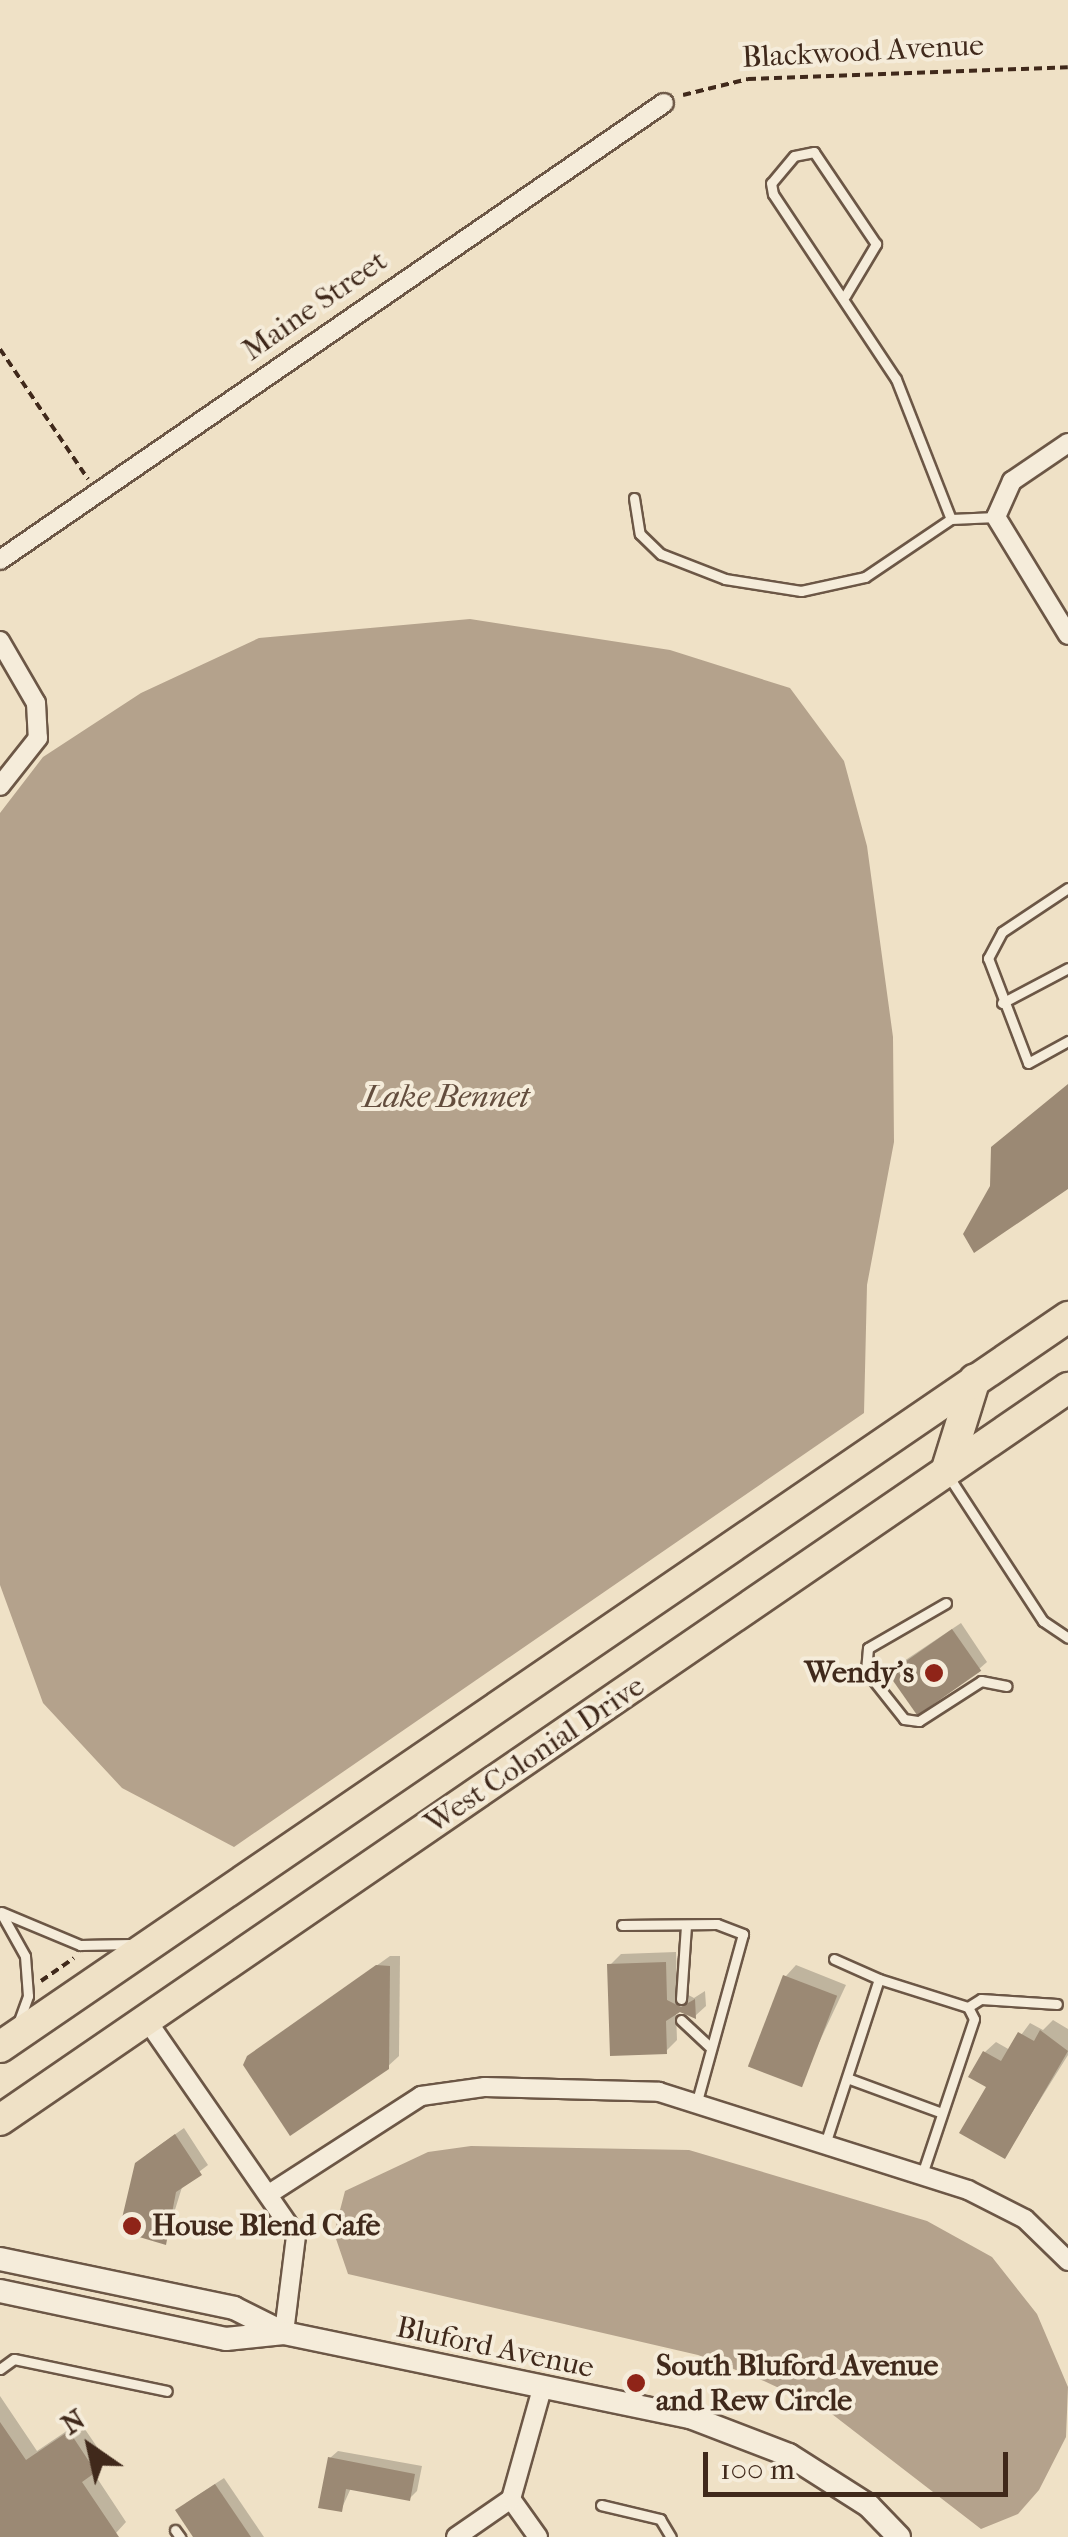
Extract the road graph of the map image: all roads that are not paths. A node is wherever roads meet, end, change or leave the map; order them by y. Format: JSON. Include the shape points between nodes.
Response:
{"nodes":[{"id":1,"x":664,"y":103,"type":"road end"},
{"id":2,"x":845,"y":296,"type":"junction"},
{"id":3,"x":1068,"y":443,"type":"edge"},
{"id":4,"x":634,"y":498,"type":"dead end"},
{"id":5,"x":996,"y":518,"type":"junction"},
{"id":6,"x":951,"y":519,"type":"junction"},
{"id":7,"x":0,"y":560,"type":"edge"},
{"id":8,"x":1068,"y":636,"type":"edge"},
{"id":9,"x":0,"y":641,"type":"edge"},
{"id":10,"x":0,"y":786,"type":"edge"},
{"id":11,"x":1068,"y":888,"type":"edge"},
{"id":12,"x":1068,"y":968,"type":"edge"},
{"id":13,"x":1002,"y":1002,"type":"junction"},
{"id":14,"x":1068,"y":1041,"type":"edge"},
{"id":15,"x":1068,"y":1316,"type":"edge"},
{"id":16,"x":976,"y":1379,"type":"junction"},
{"id":17,"x":1068,"y":1388,"type":"edge"},
{"id":18,"x":946,"y":1472,"type":"junction"},
{"id":19,"x":946,"y":1603,"type":"dead end"},
{"id":20,"x":1068,"y":1638,"type":"edge"},
{"id":21,"x":1007,"y":1686,"type":"dead end"},
{"id":22,"x":0,"y":1911,"type":"edge"},
{"id":23,"x":686,"y":1924,"type":"junction"},
{"id":24,"x":622,"y":1925,"type":"dead end"},
{"id":25,"x":168,"y":1930,"type":"junction"},
{"id":26,"x":834,"y":1959,"type":"dead end"},
{"id":27,"x":879,"y":1980,"type":"junction"},
{"id":28,"x":681,"y":1999,"type":"dead end"},
{"id":29,"x":1057,"y":2004,"type":"dead end"},
{"id":30,"x":968,"y":2007,"type":"junction"},
{"id":31,"x":680,"y":2020,"type":"dead end"},
{"id":32,"x":148,"y":2022,"type":"junction"},
{"id":33,"x":6,"y":2042,"type":"edge"},
{"id":34,"x":709,"y":2046,"type":"junction"},
{"id":35,"x":847,"y":2078,"type":"junction"},
{"id":36,"x":697,"y":2100,"type":"junction"},
{"id":37,"x":942,"y":2113,"type":"junction"},
{"id":38,"x":0,"y":2120,"type":"edge"},
{"id":39,"x":826,"y":2141,"type":"junction"},
{"id":40,"x":922,"y":2174,"type":"junction"},
{"id":41,"x":269,"y":2194,"type":"junction"},
{"id":42,"x":0,"y":2259,"type":"edge"},
{"id":43,"x":1068,"y":2261,"type":"edge"},
{"id":44,"x":0,"y":2292,"type":"edge"},
{"id":45,"x":284,"y":2333,"type":"junction"},
{"id":46,"x":0,"y":2370,"type":"edge"},
{"id":47,"x":542,"y":2389,"type":"junction"},
{"id":48,"x":168,"y":2391,"type":"dead end"},
{"id":49,"x":512,"y":2499,"type":"junction"},
{"id":50,"x":601,"y":2504,"type":"dead end"},
{"id":51,"x":456,"y":2537,"type":"edge"},
{"id":52,"x":538,"y":2537,"type":"edge"},
{"id":53,"x":671,"y":2537,"type":"edge"},
{"id":54,"x":899,"y":2537,"type":"edge"}],
"edges":[{"from":1,"to":7,"type":"street","name":"Maine Street"},
{"from":2,"to":2,"type":"lane","via":[[773,194],[771,182],[794,156],[814,152],[876,244]]},
{"from":2,"to":6,"type":"lane","via":[[896,379]]},
{"from":3,"to":5,"type":"street","via":[[1012,482]]},
{"from":4,"to":6,"type":"lane","via":[[640,534],[661,554],[725,579],[801,590],[865,578]]},
{"from":5,"to":6,"type":"lane"},
{"from":5,"to":8,"type":"street"},
{"from":9,"to":10,"type":"street","via":[[36,703],[38,738]]},
{"from":11,"to":13,"type":"lane","via":[[994,939],[988,958]]},
{"from":12,"to":13,"type":"lane"},
{"from":13,"to":14,"type":"lane","via":[[1032,1065]]},
{"from":15,"to":16,"type":"highway","name":"West Colonial Drive"},
{"from":16,"to":18,"type":"highway"},
{"from":16,"to":25,"type":"highway","name":"West Colonial Drive"},
{"from":17,"to":18,"type":"highway","name":"West Colonial Drive"},
{"from":18,"to":20,"type":"lane","via":[[1044,1620]]},
{"from":18,"to":32,"type":"highway","name":"West Colonial Drive"},
{"from":19,"to":21,"type":"lane","via":[[868,1648],[866,1671],[904,1720],[920,1721],[981,1681]]},
{"from":22,"to":25,"type":"lane","via":[[80,1945],[135,1944]]},
{"from":22,"to":33,"type":"lane","via":[[25,1956],[28,1996]]},
{"from":23,"to":24,"type":"lane"},
{"from":23,"to":28,"type":"lane"},
{"from":23,"to":34,"type":"lane","via":[[743,1934]]},
{"from":25,"to":33,"type":"highway","name":"West Colonial Drive"},
{"from":26,"to":27,"type":"lane"},
{"from":27,"to":30,"type":"lane"},
{"from":27,"to":35,"type":"lane"},
{"from":29,"to":30,"type":"lane","via":[[981,1999]]},
{"from":30,"to":37,"type":"lane","via":[[974,2018]]},
{"from":31,"to":34,"type":"lane"},
{"from":32,"to":38,"type":"highway","name":"West Colonial Drive"},
{"from":32,"to":41,"type":"street"},
{"from":34,"to":36,"type":"lane"},
{"from":35,"to":37,"type":"lane"},
{"from":35,"to":39,"type":"lane"},
{"from":36,"to":39,"type":"street"},
{"from":36,"to":41,"type":"street","via":[[485,2087],[420,2096]]},
{"from":37,"to":40,"type":"lane"},
{"from":39,"to":40,"type":"street"},
{"from":40,"to":43,"type":"street","via":[[1025,2220]]},
{"from":41,"to":45,"type":"street","via":[[296,2236]]},
{"from":42,"to":45,"type":"street","name":"Bluford Avenue","via":[[234,2308]]},
{"from":44,"to":45,"type":"street","name":"Bluford Avenue","via":[[226,2339]]},
{"from":45,"to":47,"type":"street","name":"Bluford Avenue"},
{"from":46,"to":48,"type":"lane","via":[[14,2360]]},
{"from":47,"to":49,"type":"street"},
{"from":47,"to":54,"type":"street","name":"Bluford Avenue","via":[[690,2417],[789,2456],[870,2506]]},
{"from":49,"to":51,"type":"street"},
{"from":49,"to":52,"type":"street"},
{"from":50,"to":53,"type":"lane","via":[[660,2519]]}]}
